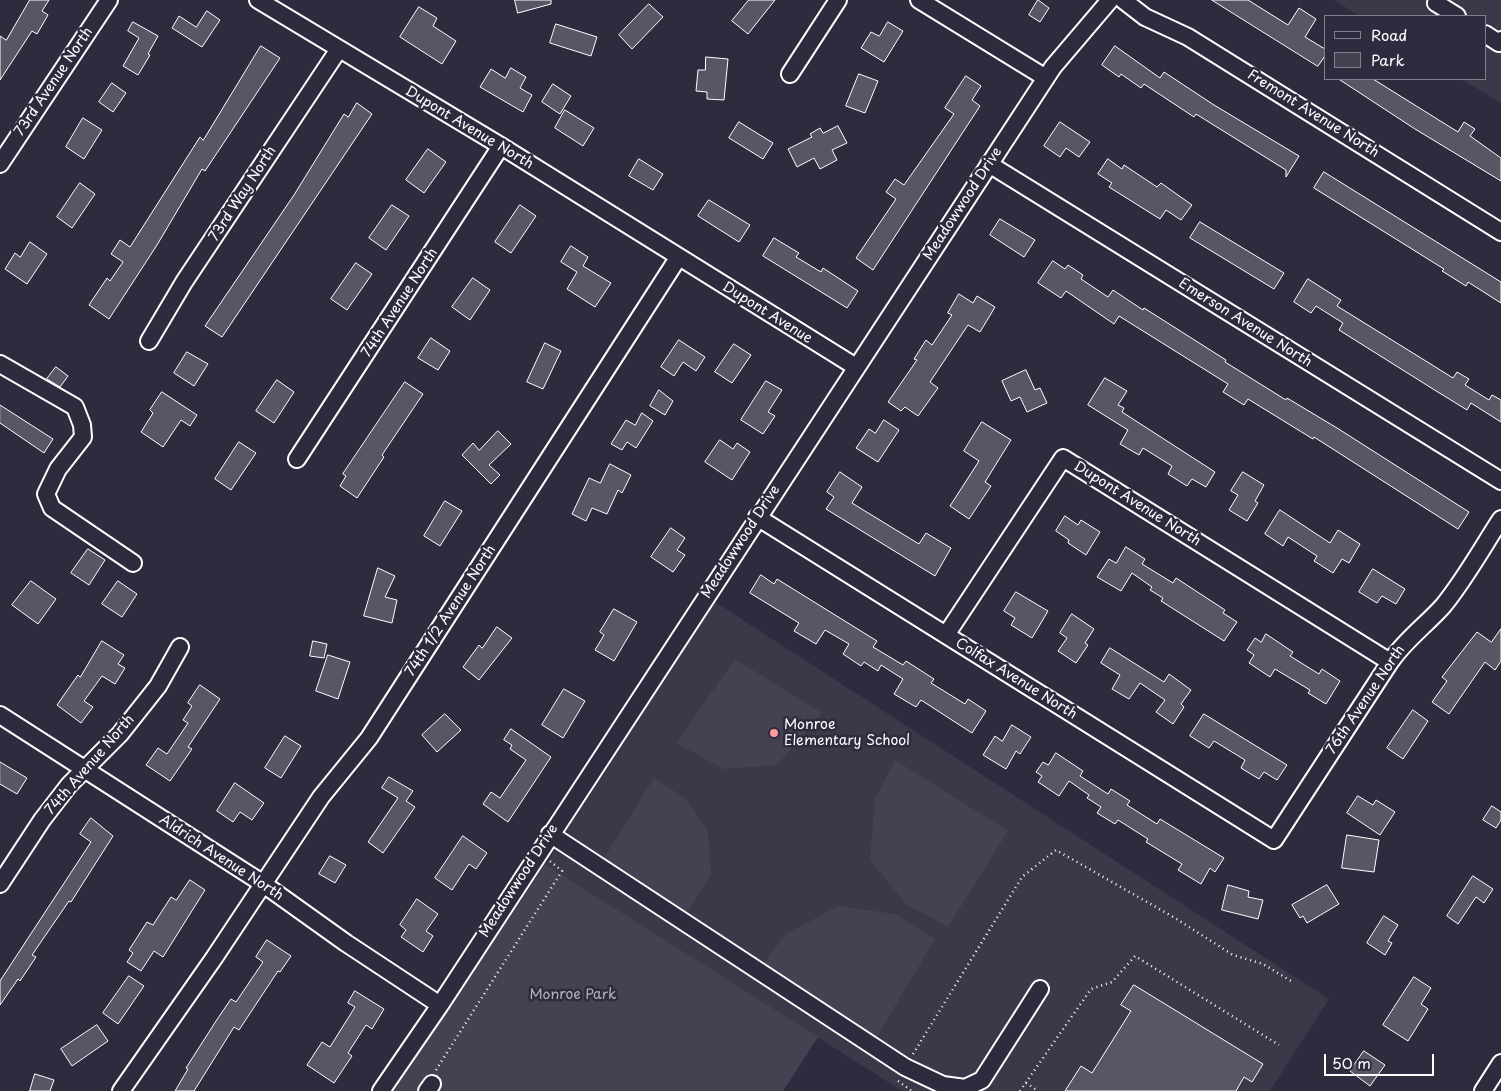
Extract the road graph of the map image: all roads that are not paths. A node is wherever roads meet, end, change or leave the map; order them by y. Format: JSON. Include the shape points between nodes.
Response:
{"nodes":[{"id":1,"x":109,"y":0,"type":"edge"},
{"id":2,"x":258,"y":0,"type":"edge"},
{"id":3,"x":838,"y":0,"type":"edge"},
{"id":4,"x":919,"y":0,"type":"edge"},
{"id":5,"x":1110,"y":0,"type":"edge"},
{"id":6,"x":1123,"y":0,"type":"edge"},
{"id":7,"x":1436,"y":1,"type":"edge"},
{"id":8,"x":1456,"y":15,"type":"edge"},
{"id":9,"x":1486,"y":35,"type":"edge"},
{"id":10,"x":1501,"y":40,"type":"edge"},
{"id":11,"x":339,"y":49,"type":"junction"},
{"id":12,"x":790,"y":74,"type":"dead end"},
{"id":13,"x":1046,"y":78,"type":"junction"},
{"id":14,"x":501,"y":146,"type":"junction"},
{"id":15,"x":0,"y":164,"type":"edge"},
{"id":16,"x":989,"y":164,"type":"junction"},
{"id":17,"x":1501,"y":232,"type":"edge"},
{"id":18,"x":678,"y":258,"type":"junction"},
{"id":19,"x":149,"y":341,"type":"dead end"},
{"id":20,"x":0,"y":364,"type":"edge"},
{"id":21,"x":856,"y":367,"type":"junction"},
{"id":22,"x":297,"y":459,"type":"dead end"},
{"id":23,"x":1501,"y":481,"type":"edge"},
{"id":24,"x":757,"y":517,"type":"junction"},
{"id":25,"x":1501,"y":519,"type":"edge"},
{"id":26,"x":133,"y":563,"type":"dead end"},
{"id":27,"x":946,"y":635,"type":"junction"},
{"id":28,"x":180,"y":647,"type":"dead end"},
{"id":29,"x":1390,"y":662,"type":"junction"},
{"id":30,"x":0,"y":715,"type":"edge"},
{"id":31,"x":84,"y":770,"type":"junction"},
{"id":32,"x":550,"y":834,"type":"junction"},
{"id":33,"x":1274,"y":840,"type":"joint"},
{"id":34,"x":262,"y":883,"type":"junction"},
{"id":35,"x":0,"y":884,"type":"edge"},
{"id":36,"x":1040,"y":989,"type":"dead end"},
{"id":37,"x":440,"y":1005,"type":"junction"},
{"id":38,"x":1501,"y":1063,"type":"edge"},
{"id":39,"x":121,"y":1091,"type":"edge"},
{"id":40,"x":381,"y":1091,"type":"edge"},
{"id":41,"x":1483,"y":1091,"type":"edge"}],
"edges":[{"from":1,"to":15,"type":"street","name":"73rd Avenue North"},
{"from":2,"to":11,"type":"street","name":"Dupont Avenue North"},
{"from":3,"to":12,"type":"street"},
{"from":4,"to":13,"type":"street"},
{"from":5,"to":13,"type":"street","name":"Meadowwood Drive"},
{"from":6,"to":17,"type":"street","name":"Fremont Avenue North"},
{"from":7,"to":8,"type":"street"},
{"from":9,"to":10,"type":"street","via":[[1499,43]]},
{"from":11,"to":14,"type":"street","name":"Dupont Avenue North"},
{"from":11,"to":19,"type":"street","name":"73rd Way North","via":[[184,282]]},
{"from":13,"to":16,"type":"street","name":"Meadowwood Drive"},
{"from":14,"to":18,"type":"street","name":"Dupont Avenue North"},
{"from":14,"to":22,"type":"street","name":"74th Avenue North"},
{"from":16,"to":21,"type":"street","name":"Meadowwood Drive"},
{"from":16,"to":23,"type":"street","name":"Emerson Avenue North"},
{"from":18,"to":21,"type":"street","name":"Dupont Avenue"},
{"from":18,"to":34,"type":"street","name":"74th 1/2 Avenue North","via":[[369,738],[320,797]]},
{"from":20,"to":26,"type":"street","via":[[75,407],[83,437],[58,469],[46,494],[52,508]]},
{"from":21,"to":24,"type":"street","name":"Meadowwood Drive"},
{"from":24,"to":27,"type":"street","name":"Colfax Avenue North"},
{"from":24,"to":32,"type":"street","name":"Meadowwood Drive"},
{"from":25,"to":29,"type":"street","name":"76th Avenue North","via":[[1456,589]]},
{"from":27,"to":29,"type":"street","name":"Dupont Avenue North","via":[[1064,458]]},
{"from":27,"to":33,"type":"street","name":"Colfax Avenue North"},
{"from":28,"to":31,"type":"street","name":"74th Avenue North","via":[[158,686],[120,734]]},
{"from":29,"to":33,"type":"street","name":"76th Avenue North"},
{"from":30,"to":31,"type":"street","name":"Aldrich Avenue North"},
{"from":31,"to":34,"type":"street","name":"Aldrich Avenue North"},
{"from":31,"to":35,"type":"street","name":"74th Avenue North","via":[[42,820]]},
{"from":32,"to":36,"type":"street","via":[[906,1067],[943,1085],[965,1088],[982,1080]]},
{"from":32,"to":37,"type":"street","name":"Meadowwood Drive"},
{"from":34,"to":37,"type":"street","name":"Aldrich Avenue North"},
{"from":34,"to":39,"type":"street","name":"74th 1/2 Avenue North"},
{"from":37,"to":40,"type":"street","name":"Meadowwood Drive"},
{"from":38,"to":41,"type":"street"}]}
